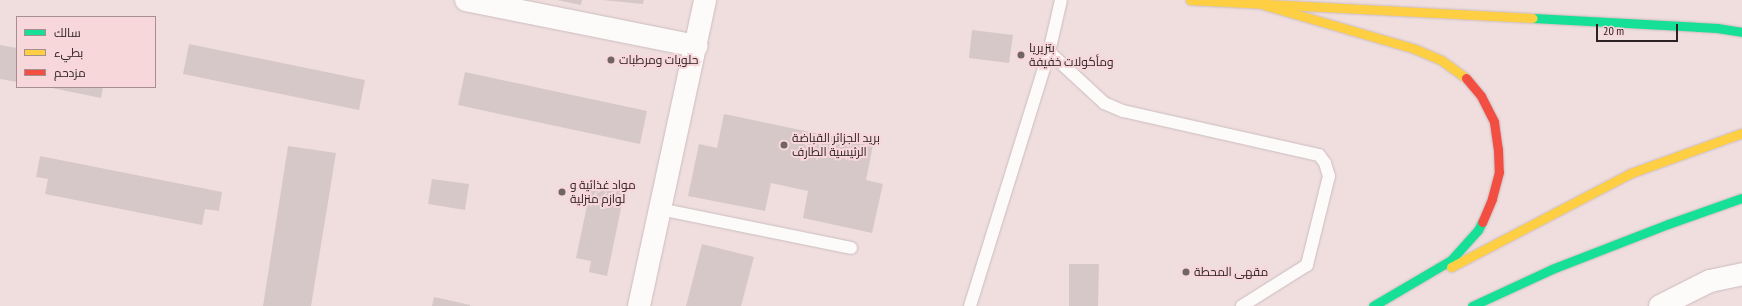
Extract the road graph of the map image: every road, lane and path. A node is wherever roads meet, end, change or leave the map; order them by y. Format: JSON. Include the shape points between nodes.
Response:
{"nodes":[{"id":1,"x":466,"y":0,"type":"edge"},
{"id":2,"x":704,"y":0,"type":"edge"},
{"id":3,"x":1061,"y":0,"type":"edge"},
{"id":4,"x":1190,"y":0,"type":"edge"},
{"id":5,"x":1264,"y":5,"type":"junction"},
{"id":6,"x":1742,"y":25,"type":"edge"},
{"id":7,"x":1717,"y":28,"type":"junction"},
{"id":8,"x":1742,"y":32,"type":"edge"},
{"id":9,"x":696,"y":46,"type":"junction"},
{"id":10,"x":1049,"y":52,"type":"junction"},
{"id":11,"x":1742,"y":133,"type":"edge"},
{"id":12,"x":1742,"y":198,"type":"edge"},
{"id":13,"x":660,"y":209,"type":"junction"},
{"id":14,"x":851,"y":248,"type":"dead end"},
{"id":15,"x":1742,"y":274,"type":"edge"},
{"id":16,"x":639,"y":306,"type":"edge"},
{"id":17,"x":970,"y":306,"type":"edge"},
{"id":18,"x":1242,"y":306,"type":"edge"},
{"id":19,"x":1372,"y":306,"type":"edge"},
{"id":20,"x":1472,"y":306,"type":"edge"},
{"id":21,"x":1660,"y":306,"type":"edge"}],
"edges":[{"from":1,"to":9,"type":"street"},
{"from":2,"to":9,"type":"street"},
{"from":3,"to":10,"type":"lane"},
{"from":4,"to":5,"type":"main road"},
{"from":5,"to":7,"type":"main road"},
{"from":5,"to":19,"type":"main road","via":[[1415,49],[1441,60],[1468,81],[1481,96],[1494,122],[1499,172],[1492,199],[1478,230],[1451,260]]},
{"from":6,"to":7,"type":"main road"},
{"from":7,"to":8,"type":"main road"},
{"from":9,"to":13,"type":"street"},
{"from":10,"to":17,"type":"lane"},
{"from":10,"to":18,"type":"lane","via":[[1104,103],[1123,111],[1319,155],[1329,176],[1307,265]]},
{"from":11,"to":19,"type":"main road","via":[[1631,173]]},
{"from":12,"to":20,"type":"main road","via":[[1552,269]]},
{"from":13,"to":14,"type":"lane"},
{"from":13,"to":16,"type":"street"},
{"from":15,"to":21,"type":"street","via":[[1710,282]]}]}
